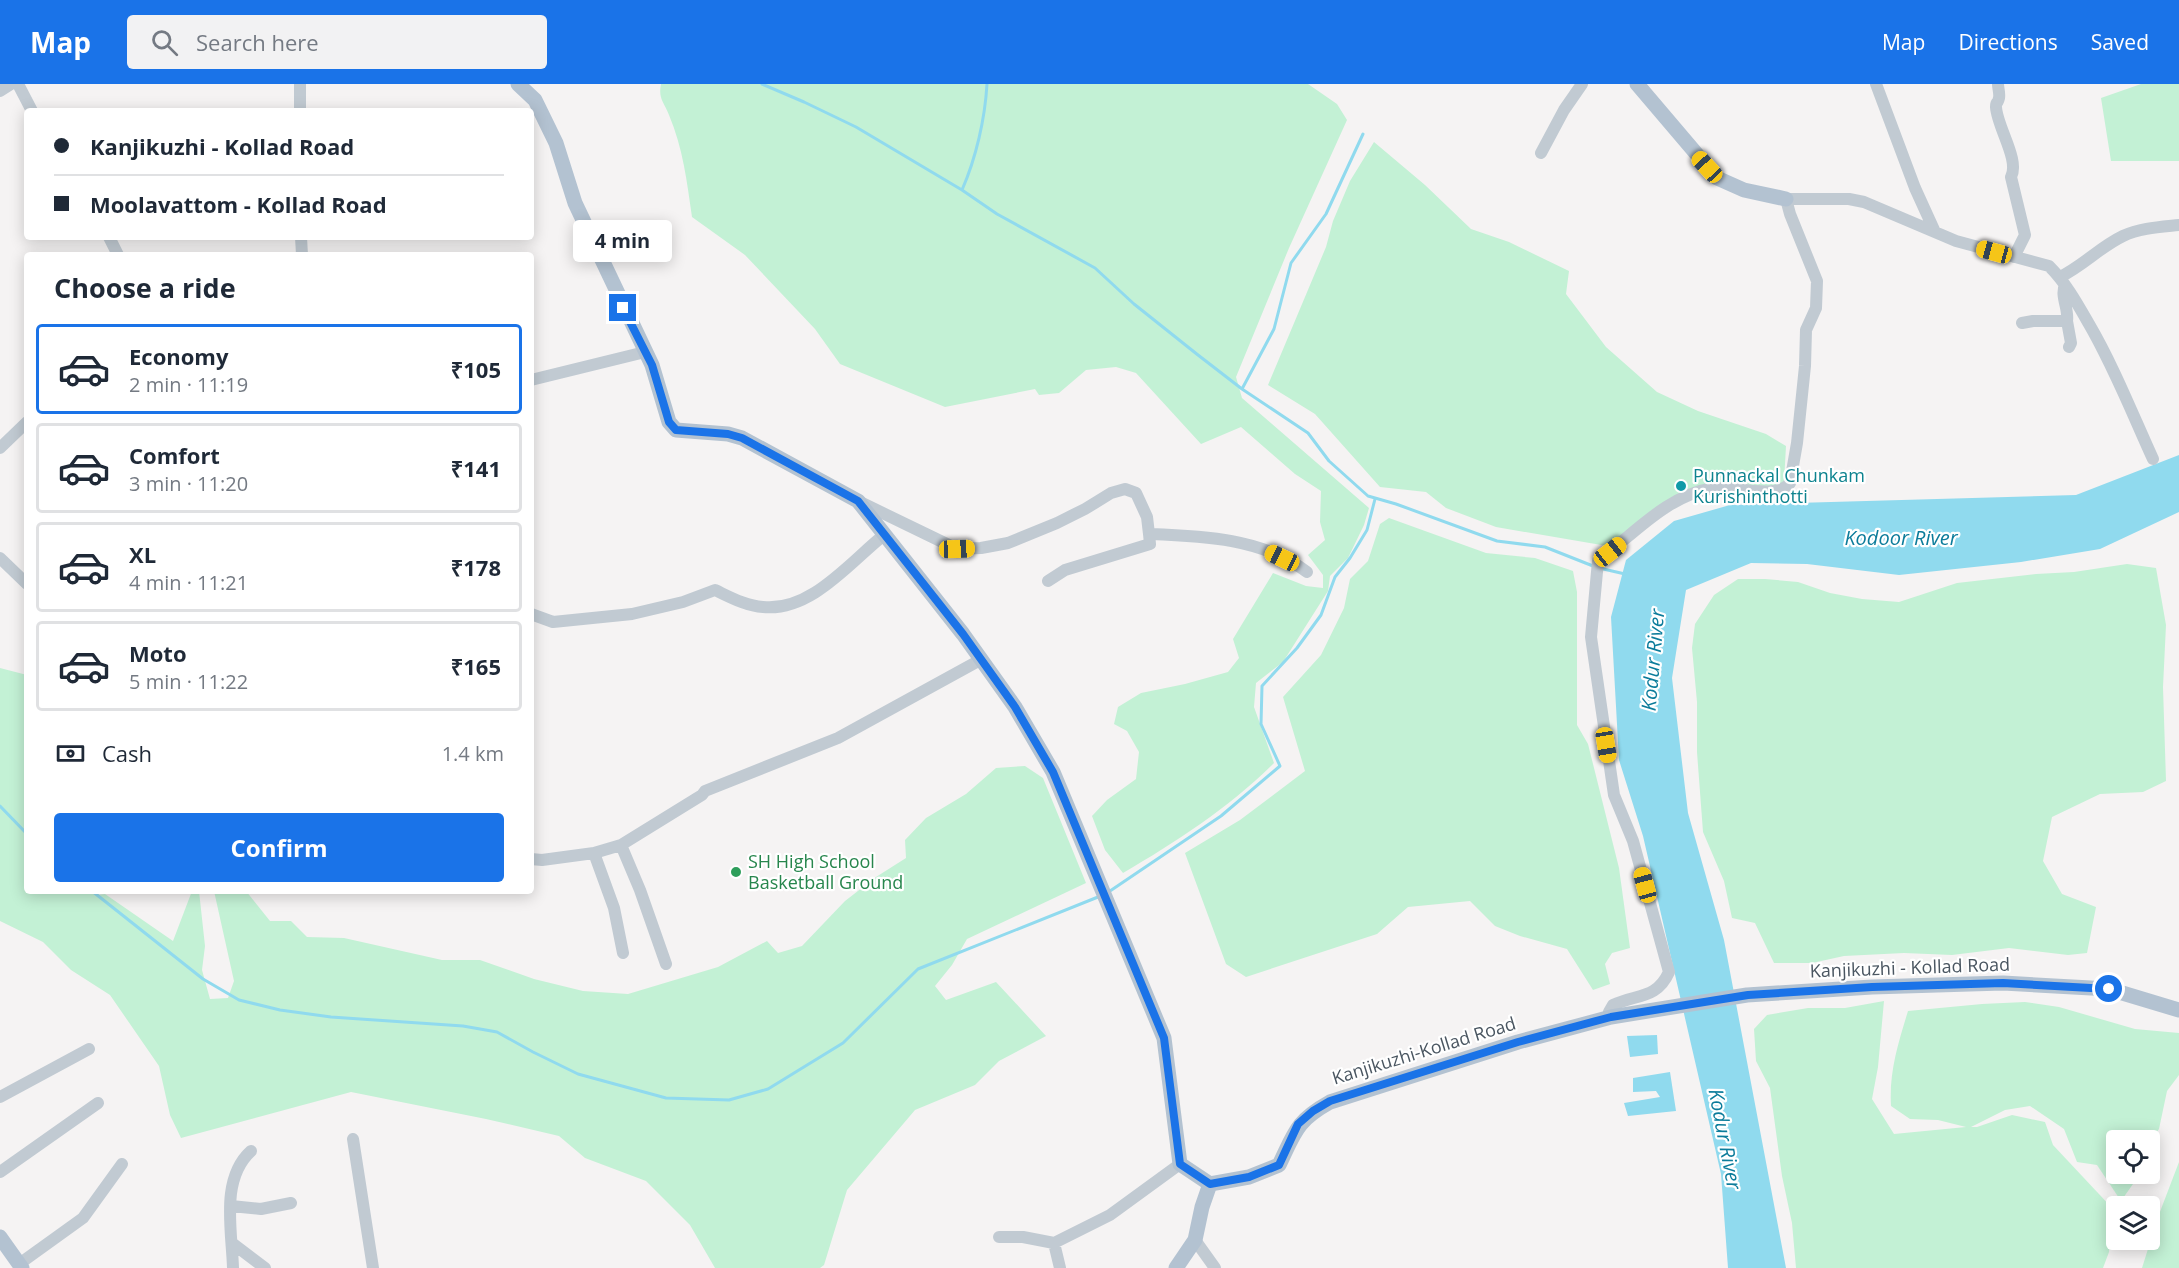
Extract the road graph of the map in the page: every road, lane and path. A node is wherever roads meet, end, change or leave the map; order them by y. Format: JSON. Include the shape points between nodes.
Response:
{"nodes":[{"id":1,"x":11,"y":84,"type":"edge"},
{"id":2,"x":18,"y":84,"type":"edge"},
{"id":3,"x":300,"y":84,"type":"edge"},
{"id":4,"x":518,"y":84,"type":"edge"},
{"id":5,"x":1582,"y":84,"type":"edge"},
{"id":6,"x":1637,"y":84,"type":"edge"},
{"id":7,"x":1876,"y":84,"type":"edge"},
{"id":8,"x":1998,"y":84,"type":"edge"},
{"id":9,"x":0,"y":91,"type":"edge"},
{"id":10,"x":30,"y":108,"type":"edge"},
{"id":11,"x":300,"y":108,"type":"edge"},
{"id":12,"x":1541,"y":153,"type":"dead end"},
{"id":13,"x":1786,"y":199,"type":"junction"},
{"id":14,"x":2179,"y":225,"type":"edge"},
{"id":15,"x":1935,"y":232,"type":"junction"},
{"id":16,"x":2014,"y":257,"type":"junction"},
{"id":17,"x":2062,"y":281,"type":"junction"},
{"id":18,"x":2067,"y":321,"type":"junction"},
{"id":19,"x":2022,"y":323,"type":"dead end"},
{"id":20,"x":2069,"y":347,"type":"dead end"},
{"id":21,"x":645,"y":351,"type":"junction"},
{"id":22,"x":534,"y":379,"type":"edge"},
{"id":23,"x":24,"y":425,"type":"edge"},
{"id":24,"x":0,"y":448,"type":"edge"},
{"id":25,"x":2153,"y":459,"type":"dead end"},
{"id":26,"x":858,"y":501,"type":"junction"},
{"id":27,"x":1149,"y":534,"type":"junction"},
{"id":28,"x":884,"y":535,"type":"junction"},
{"id":29,"x":0,"y":558,"type":"edge"},
{"id":30,"x":1307,"y":572,"type":"dead end"},
{"id":31,"x":24,"y":581,"type":"edge"},
{"id":32,"x":1048,"y":581,"type":"dead end"},
{"id":33,"x":534,"y":615,"type":"edge"},
{"id":34,"x":982,"y":659,"type":"junction"},
{"id":35,"x":621,"y":845,"type":"junction"},
{"id":36,"x":594,"y":853,"type":"junction"},
{"id":37,"x":534,"y":859,"type":"edge"},
{"id":38,"x":623,"y":953,"type":"dead end"},
{"id":39,"x":666,"y":964,"type":"dead end"},
{"id":40,"x":1666,"y":1009,"type":"joint"},
{"id":41,"x":2179,"y":1010,"type":"edge"},
{"id":42,"x":1611,"y":1017,"type":"junction"},
{"id":43,"x":89,"y":1049,"type":"dead end"},
{"id":44,"x":0,"y":1097,"type":"edge"},
{"id":45,"x":99,"y":1103,"type":"dead end"},
{"id":46,"x":353,"y":1139,"type":"dead end"},
{"id":47,"x":251,"y":1151,"type":"dead end"},
{"id":48,"x":123,"y":1164,"type":"dead end"},
{"id":49,"x":1180,"y":1164,"type":"junction"},
{"id":50,"x":0,"y":1172,"type":"edge"},
{"id":51,"x":1210,"y":1184,"type":"junction"},
{"id":52,"x":291,"y":1203,"type":"dead end"},
{"id":53,"x":231,"y":1206,"type":"junction"},
{"id":54,"x":0,"y":1237,"type":"edge"},
{"id":55,"x":999,"y":1237,"type":"dead end"},
{"id":56,"x":1195,"y":1240,"type":"junction"},
{"id":57,"x":232,"y":1243,"type":"junction"},
{"id":58,"x":1054,"y":1243,"type":"junction"},
{"id":59,"x":21,"y":1266,"type":"edge"},
{"id":60,"x":233,"y":1268,"type":"edge"},
{"id":61,"x":265,"y":1268,"type":"edge"},
{"id":62,"x":373,"y":1268,"type":"edge"},
{"id":63,"x":1060,"y":1268,"type":"edge"},
{"id":64,"x":1176,"y":1268,"type":"edge"},
{"id":65,"x":1215,"y":1268,"type":"edge"}],
"edges":[{"from":1,"to":9,"type":"street"},
{"from":2,"to":10,"type":"street"},
{"from":3,"to":11,"type":"street"},
{"from":4,"to":21,"type":"main road","via":[[535,100],[556,143],[575,203]]},
{"from":5,"to":12,"type":"street"},
{"from":6,"to":13,"type":"main road","via":[[1718,178],[1744,190]]},
{"from":7,"to":15,"type":"street"},
{"from":8,"to":16,"type":"street","via":[[1996,105],[2011,156],[2010,177],[2025,235]]},
{"from":13,"to":15,"type":"street","via":[[1864,202]]},
{"from":13,"to":42,"type":"street","via":[[1817,281],[1816,308],[1806,330],[1790,483],[1780,490],[1716,488],[1686,497],[1647,519],[1598,561],[1591,637],[1614,795],[1633,841],[1669,972],[1664,984],[1654,992],[1612,1005]]},
{"from":14,"to":17,"type":"street","via":[[2122,236]]},
{"from":15,"to":16,"type":"street"},
{"from":16,"to":17,"type":"street","via":[[2049,266]]},
{"from":17,"to":18,"type":"street","via":[[2069,312]]},
{"from":17,"to":25,"type":"street","via":[[2108,357]]},
{"from":18,"to":19,"type":"street"},
{"from":18,"to":20,"type":"street"},
{"from":21,"to":22,"type":"street"},
{"from":21,"to":26,"type":"main road","via":[[669,422],[676,430],[742,438]]},
{"from":23,"to":24,"type":"street"},
{"from":26,"to":27,"type":"street","via":[[957,549],[981,549],[1008,543],[1057,523],[1125,489],[1136,494],[1147,517]]},
{"from":26,"to":28,"type":"main road"},
{"from":27,"to":30,"type":"street","via":[[1222,538],[1268,551]]},
{"from":27,"to":32,"type":"street","via":[[1150,544],[1073,567]]},
{"from":28,"to":33,"type":"street","via":[[837,578],[793,605],[764,608],[715,590],[632,614],[553,622]]},
{"from":28,"to":34,"type":"main road"},
{"from":29,"to":31,"type":"street"},
{"from":34,"to":35,"type":"street","via":[[838,738],[705,791]]},
{"from":34,"to":49,"type":"main road","via":[[1053,772],[1164,1038]]},
{"from":35,"to":36,"type":"street"},
{"from":35,"to":39,"type":"street"},
{"from":36,"to":37,"type":"street"},
{"from":36,"to":38,"type":"street","via":[[614,908]]},
{"from":40,"to":41,"type":"main road","name":"Kanjikuzhi - Kollad Road","via":[[1748,995],[2003,983],[2109,989]]},
{"from":40,"to":42,"type":"main road","name":"Kanjikuzhi-Kollad Road"},
{"from":42,"to":51,"type":"main road","name":"Kanjikuzhi-Kollad Road","via":[[1330,1101],[1298,1124],[1279,1165],[1249,1177]]},
{"from":43,"to":44,"type":"street"},
{"from":45,"to":50,"type":"street"},
{"from":46,"to":62,"type":"street"},
{"from":47,"to":53,"type":"street","via":[[241,1160],[235,1175]]},
{"from":48,"to":59,"type":"street","via":[[83,1218]]},
{"from":49,"to":51,"type":"main road"},
{"from":49,"to":58,"type":"street","via":[[1110,1215]]},
{"from":51,"to":56,"type":"main road"},
{"from":52,"to":53,"type":"street","via":[[261,1209]]},
{"from":53,"to":57,"type":"street"},
{"from":54,"to":59,"type":"main road"},
{"from":55,"to":58,"type":"street"},
{"from":56,"to":64,"type":"main road"},
{"from":56,"to":65,"type":"street"},
{"from":57,"to":60,"type":"street"},
{"from":57,"to":61,"type":"street"},
{"from":58,"to":63,"type":"street"}]}
